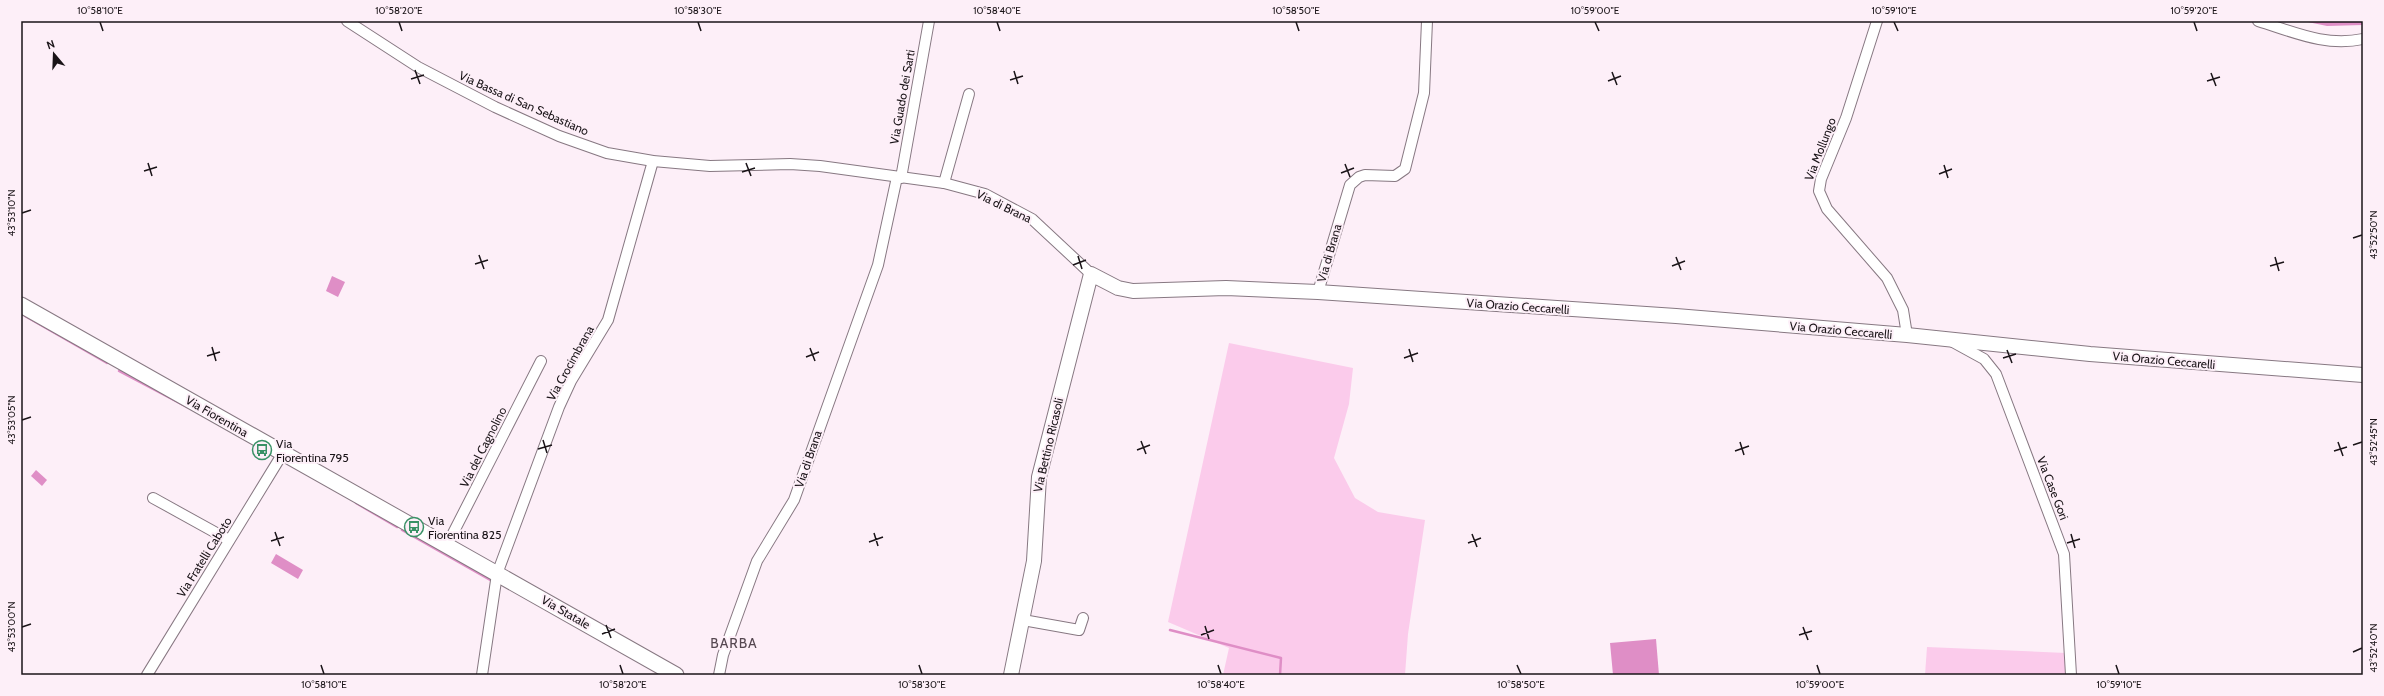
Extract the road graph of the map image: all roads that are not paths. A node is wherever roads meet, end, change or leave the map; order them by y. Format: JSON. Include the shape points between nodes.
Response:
{"nodes":[{"id":1,"x":347,"y":21,"type":"edge"},
{"id":2,"x":929,"y":21,"type":"edge"},
{"id":3,"x":1427,"y":21,"type":"edge"},
{"id":4,"x":1877,"y":21,"type":"edge"},
{"id":5,"x":2258,"y":21,"type":"edge"},
{"id":6,"x":2363,"y":39,"type":"edge"},
{"id":7,"x":968,"y":94,"type":"dead end"},
{"id":8,"x":653,"y":161,"type":"junction"},
{"id":9,"x":899,"y":177,"type":"junction"},
{"id":10,"x":944,"y":182,"type":"junction"},
{"id":11,"x":1091,"y":274,"type":"junction"},
{"id":12,"x":1318,"y":292,"type":"junction"},
{"id":13,"x":21,"y":306,"type":"edge"},
{"id":14,"x":1907,"y":335,"type":"junction"},
{"id":15,"x":1947,"y":339,"type":"junction"},
{"id":16,"x":542,"y":360,"type":"dead end"},
{"id":17,"x":2363,"y":375,"type":"edge"},
{"id":18,"x":283,"y":453,"type":"junction"},
{"id":19,"x":153,"y":498,"type":"dead end"},
{"id":20,"x":229,"y":540,"type":"junction"},
{"id":21,"x":447,"y":546,"type":"junction"},
{"id":22,"x":497,"y":574,"type":"junction"},
{"id":23,"x":1082,"y":618,"type":"dead end"},
{"id":24,"x":1023,"y":620,"type":"junction"},
{"id":25,"x":147,"y":675,"type":"edge"},
{"id":26,"x":482,"y":675,"type":"edge"},
{"id":27,"x":676,"y":675,"type":"edge"},
{"id":28,"x":718,"y":675,"type":"edge"},
{"id":29,"x":1011,"y":675,"type":"edge"},
{"id":30,"x":2071,"y":675,"type":"edge"}],
"edges":[{"from":1,"to":8,"type":"street","name":"Via Bassa di San Sebastiano","via":[[418,67],[495,107],[559,136],[607,153]]},
{"from":2,"to":9,"type":"street","name":"Via Guado dei Sarti"},
{"from":3,"to":12,"type":"street","name":"Via di Brana","via":[[1424,93],[1407,165],[1395,176],[1365,175],[1350,185]]},
{"from":4,"to":14,"type":"street","name":"Via Mollungo","via":[[1846,118],[1819,190],[1827,210],[1887,278],[1903,310]]},
{"from":5,"to":6,"type":"street","via":[[2322,41],[2343,43]]},
{"from":7,"to":10,"type":"street"},
{"from":8,"to":9,"type":"street","name":"Via Bassa di San Sebastiano","via":[[710,166],[790,164]]},
{"from":8,"to":22,"type":"street","name":"Via Crocimbrana","via":[[608,320],[571,381],[559,407]]},
{"from":9,"to":10,"type":"street","name":"Via di Brana"},
{"from":9,"to":28,"type":"street","name":"Via di Brana","via":[[878,265],[794,500],[757,561],[722,655]]},
{"from":10,"to":11,"type":"street","name":"Via di Brana","via":[[985,194],[1032,219]]},
{"from":11,"to":12,"type":"street","name":"Via di Brana","via":[[1118,288],[1133,291],[1226,288]]},
{"from":11,"to":24,"type":"street","name":"Via Bettino Ricasoli","via":[[1039,477],[1034,561]]},
{"from":12,"to":14,"type":"street","name":"Via Orazio Ceccarelli","via":[[1676,316]]},
{"from":13,"to":18,"type":"main road","name":"Via Fiorentina"},
{"from":14,"to":15,"type":"street","name":"Via Orazio Ceccarelli"},
{"from":15,"to":17,"type":"street","name":"Via Orazio Ceccarelli","via":[[2090,354]]},
{"from":15,"to":30,"type":"street","name":"Via Case Gori","via":[[1984,359],[1996,374],[2064,554]]},
{"from":16,"to":21,"type":"street","name":"Via del Cagnolino"},
{"from":18,"to":20,"type":"street","name":"Via Fratelli Caboto"},
{"from":18,"to":21,"type":"main road","name":"Via Fiorentina"},
{"from":19,"to":20,"type":"street"},
{"from":20,"to":25,"type":"street","name":"Via Fratelli Caboto"},
{"from":21,"to":22,"type":"main road","name":"Via Fiorentina"},
{"from":22,"to":26,"type":"street","name":"Via Crocimbrana"},
{"from":22,"to":27,"type":"main road","name":"Via Statale"},
{"from":23,"to":24,"type":"street","via":[[1079,630]]},
{"from":24,"to":29,"type":"street","name":"Via Bettino Ricasoli"}]}
